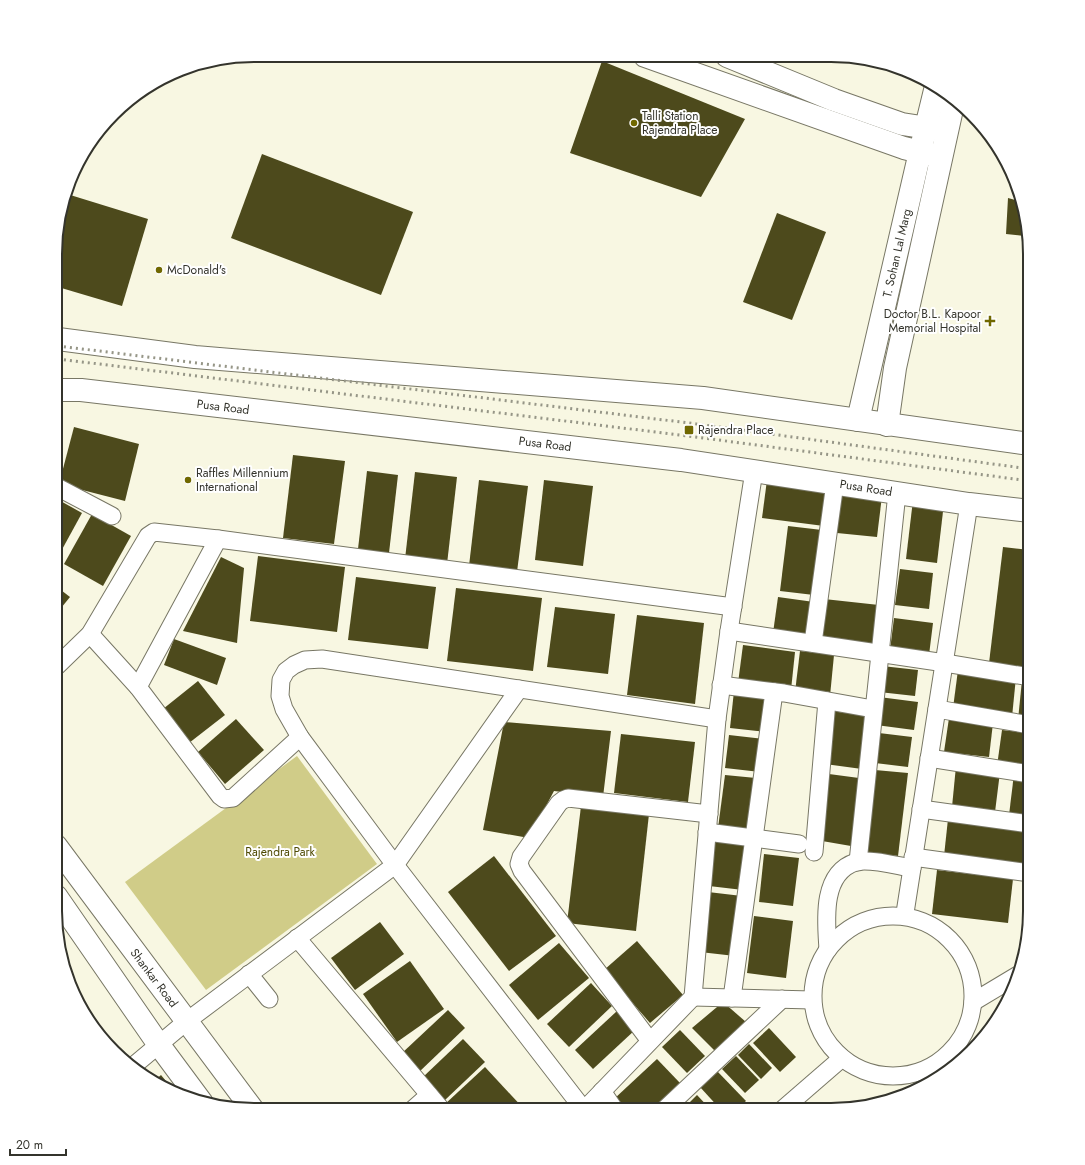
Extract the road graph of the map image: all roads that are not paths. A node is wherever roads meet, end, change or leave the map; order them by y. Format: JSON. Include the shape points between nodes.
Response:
{"nodes":[{"id":1,"x":662,"y":62,"type":"edge"},
{"id":2,"x":741,"y":62,"type":"edge"},
{"id":3,"x":935,"y":92,"type":"edge"},
{"id":4,"x":953,"y":106,"type":"edge"},
{"id":5,"x":926,"y":128,"type":"junction"},
{"id":6,"x":948,"y":131,"type":"junction"},
{"id":7,"x":920,"y":152,"type":"junction"},
{"id":8,"x":942,"y":158,"type":"junction"},
{"id":9,"x":62,"y":340,"type":"edge"},
{"id":10,"x":62,"y":390,"type":"edge"},
{"id":11,"x":858,"y":420,"type":"junction"},
{"id":12,"x":887,"y":425,"type":"junction"},
{"id":13,"x":1023,"y":443,"type":"edge"},
{"id":14,"x":754,"y":471,"type":"junction"},
{"id":15,"x":835,"y":483,"type":"junction"},
{"id":16,"x":62,"y":489,"type":"edge"},
{"id":17,"x":896,"y":493,"type":"junction"},
{"id":18,"x":969,"y":504,"type":"junction"},
{"id":19,"x":1023,"y":511,"type":"edge"},
{"id":20,"x":112,"y":516,"type":"dead end"},
{"id":21,"x":218,"y":539,"type":"junction"},
{"id":22,"x":733,"y":607,"type":"junction"},
{"id":23,"x":729,"y":631,"type":"junction"},
{"id":24,"x":90,"y":634,"type":"junction"},
{"id":25,"x":813,"y":643,"type":"junction"},
{"id":26,"x":879,"y":653,"type":"junction"},
{"id":27,"x":62,"y":661,"type":"edge"},
{"id":28,"x":945,"y":663,"type":"junction"},
{"id":29,"x":1023,"y":676,"type":"edge"},
{"id":30,"x":721,"y":685,"type":"junction"},
{"id":31,"x":138,"y":687,"type":"junction"},
{"id":32,"x":519,"y":689,"type":"junction"},
{"id":33,"x":774,"y":692,"type":"junction"},
{"id":34,"x":827,"y":701,"type":"junction"},
{"id":35,"x":873,"y":709,"type":"junction"},
{"id":36,"x":937,"y":709,"type":"junction"},
{"id":37,"x":717,"y":719,"type":"junction"},
{"id":38,"x":1023,"y":724,"type":"edge"},
{"id":39,"x":300,"y":737,"type":"junction"},
{"id":40,"x":929,"y":758,"type":"junction"},
{"id":41,"x":1023,"y":773,"type":"edge"},
{"id":42,"x":921,"y":809,"type":"junction"},
{"id":43,"x":709,"y":814,"type":"junction"},
{"id":44,"x":1023,"y":823,"type":"edge"},
{"id":45,"x":707,"y":832,"type":"junction"},
{"id":46,"x":753,"y":838,"type":"junction"},
{"id":47,"x":799,"y":844,"type":"dead end"},
{"id":48,"x":814,"y":852,"type":"dead end"},
{"id":49,"x":62,"y":854,"type":"edge"},
{"id":50,"x":858,"y":862,"type":"junction"},
{"id":51,"x":913,"y":863,"type":"junction"},
{"id":52,"x":395,"y":864,"type":"junction"},
{"id":53,"x":1023,"y":872,"type":"edge"},
{"id":54,"x":62,"y":912,"type":"edge"},
{"id":55,"x":905,"y":913,"type":"junction"},
{"id":56,"x":297,"y":938,"type":"junction"},
{"id":57,"x":828,"y":949,"type":"junction"},
{"id":58,"x":250,"y":974,"type":"junction"},
{"id":59,"x":1010,"y":980,"type":"edge"},
{"id":60,"x":693,"y":997,"type":"junction"},
{"id":61,"x":732,"y":998,"type":"junction"},
{"id":62,"x":269,"y":999,"type":"dead end"},
{"id":63,"x":782,"y":999,"type":"junction"},
{"id":64,"x":812,"y":1000,"type":"junction"},
{"id":65,"x":973,"y":1002,"type":"junction"},
{"id":66,"x":187,"y":1021,"type":"junction"},
{"id":67,"x":650,"y":1041,"type":"junction"},
{"id":68,"x":159,"y":1044,"type":"junction"},
{"id":69,"x":842,"y":1058,"type":"junction"},
{"id":70,"x":949,"y":1062,"type":"edge"},
{"id":71,"x":137,"y":1063,"type":"edge"},
{"id":72,"x":946,"y":1065,"type":"edge"},
{"id":73,"x":602,"y":1091,"type":"junction"},
{"id":74,"x":195,"y":1094,"type":"edge"},
{"id":75,"x":430,"y":1095,"type":"junction"},
{"id":76,"x":248,"y":1103,"type":"edge"},
{"id":77,"x":420,"y":1103,"type":"edge"},
{"id":78,"x":436,"y":1103,"type":"edge"},
{"id":79,"x":579,"y":1103,"type":"edge"},
{"id":80,"x":591,"y":1103,"type":"edge"},
{"id":81,"x":611,"y":1103,"type":"edge"},
{"id":82,"x":671,"y":1103,"type":"edge"},
{"id":83,"x":790,"y":1103,"type":"edge"}],
"edges":[{"from":1,"to":7,"type":"main road"},
{"from":2,"to":5,"type":"main road","via":[[834,100],[902,124]]},
{"from":3,"to":5,"type":"main road","name":"T. Sohan Lal Marg"},
{"from":4,"to":6,"type":"main road","name":"T. Sohan Lal Marg"},
{"from":5,"to":6,"type":"main road"},
{"from":5,"to":7,"type":"main road","name":"T. Sohan Lal Marg"},
{"from":6,"to":8,"type":"main road","name":"T. Sohan Lal Marg"},
{"from":7,"to":8,"type":"main road"},
{"from":7,"to":11,"type":"main road","name":"T. Sohan Lal Marg"},
{"from":8,"to":12,"type":"main road","name":"T. Sohan Lal Marg","via":[[895,368]]},
{"from":9,"to":11,"type":"main road","via":[[195,357],[703,398]]},
{"from":10,"to":14,"type":"main road","name":"Pusa Road","via":[[81,390],[681,460]]},
{"from":11,"to":12,"type":"main road"},
{"from":12,"to":13,"type":"main road"},
{"from":14,"to":15,"type":"main road","name":"Pusa Road"},
{"from":14,"to":22,"type":"street"},
{"from":15,"to":17,"type":"main road","name":"Pusa Road"},
{"from":15,"to":25,"type":"street"},
{"from":16,"to":20,"type":"street"},
{"from":17,"to":18,"type":"main road","name":"Pusa Road"},
{"from":17,"to":26,"type":"street"},
{"from":18,"to":19,"type":"main road","name":"Pusa Road"},
{"from":18,"to":28,"type":"street"},
{"from":21,"to":22,"type":"street"},
{"from":21,"to":24,"type":"street","via":[[158,532],[150,534]]},
{"from":21,"to":31,"type":"street"},
{"from":22,"to":23,"type":"street"},
{"from":23,"to":25,"type":"street"},
{"from":23,"to":30,"type":"street"},
{"from":24,"to":27,"type":"street"},
{"from":24,"to":31,"type":"street"},
{"from":25,"to":26,"type":"street"},
{"from":26,"to":28,"type":"street"},
{"from":26,"to":35,"type":"street"},
{"from":28,"to":29,"type":"street"},
{"from":28,"to":36,"type":"street"},
{"from":30,"to":33,"type":"street"},
{"from":30,"to":37,"type":"street"},
{"from":31,"to":39,"type":"street","via":[[224,799],[233,798]]},
{"from":32,"to":37,"type":"street"},
{"from":32,"to":39,"type":"street","via":[[322,659],[305,660],[286,671],[281,680],[280,696],[284,709]]},
{"from":32,"to":52,"type":"street"},
{"from":33,"to":34,"type":"street"},
{"from":33,"to":46,"type":"street"},
{"from":34,"to":35,"type":"street"},
{"from":34,"to":48,"type":"street"},
{"from":35,"to":50,"type":"street"},
{"from":36,"to":38,"type":"street"},
{"from":36,"to":40,"type":"street"},
{"from":37,"to":43,"type":"street"},
{"from":39,"to":52,"type":"street"},
{"from":40,"to":41,"type":"street"},
{"from":40,"to":42,"type":"street"},
{"from":42,"to":44,"type":"street"},
{"from":42,"to":51,"type":"street"},
{"from":43,"to":45,"type":"street"},
{"from":43,"to":67,"type":"street","via":[[568,798],[559,803],[521,857],[519,864]]},
{"from":45,"to":46,"type":"street"},
{"from":45,"to":60,"type":"street"},
{"from":46,"to":47,"type":"street"},
{"from":46,"to":61,"type":"street"},
{"from":49,"to":66,"type":"main road","name":"Shankar Road"},
{"from":50,"to":51,"type":"street"},
{"from":50,"to":57,"type":"street","via":[[846,867],[839,874],[828,897]]},
{"from":51,"to":53,"type":"street"},
{"from":51,"to":55,"type":"street"},
{"from":52,"to":56,"type":"street"},
{"from":52,"to":79,"type":"street"},
{"from":54,"to":68,"type":"main road"},
{"from":55,"to":57,"type":"street","via":[[875,917],[850,928]]},
{"from":55,"to":65,"type":"street","via":[[947,936],[964,958],[973,984]]},
{"from":56,"to":58,"type":"street"},
{"from":56,"to":75,"type":"street"},
{"from":57,"to":64,"type":"street","via":[[816,972]]},
{"from":58,"to":62,"type":"street"},
{"from":58,"to":66,"type":"street"},
{"from":59,"to":65,"type":"street"},
{"from":60,"to":61,"type":"street"},
{"from":60,"to":67,"type":"street"},
{"from":61,"to":63,"type":"street"},
{"from":63,"to":64,"type":"street"},
{"from":63,"to":82,"type":"street"},
{"from":64,"to":69,"type":"street","via":[[823,1037]]},
{"from":65,"to":70,"type":"street","via":[[962,1039]]},
{"from":66,"to":68,"type":"street"},
{"from":66,"to":76,"type":"main road","name":"Shankar Road"},
{"from":67,"to":73,"type":"street"},
{"from":68,"to":71,"type":"street"},
{"from":68,"to":74,"type":"main road"},
{"from":69,"to":72,"type":"street","via":[[866,1072],[894,1077]]},
{"from":69,"to":83,"type":"street"},
{"from":73,"to":80,"type":"street"},
{"from":73,"to":81,"type":"street"},
{"from":75,"to":77,"type":"street"},
{"from":75,"to":78,"type":"street"}]}
